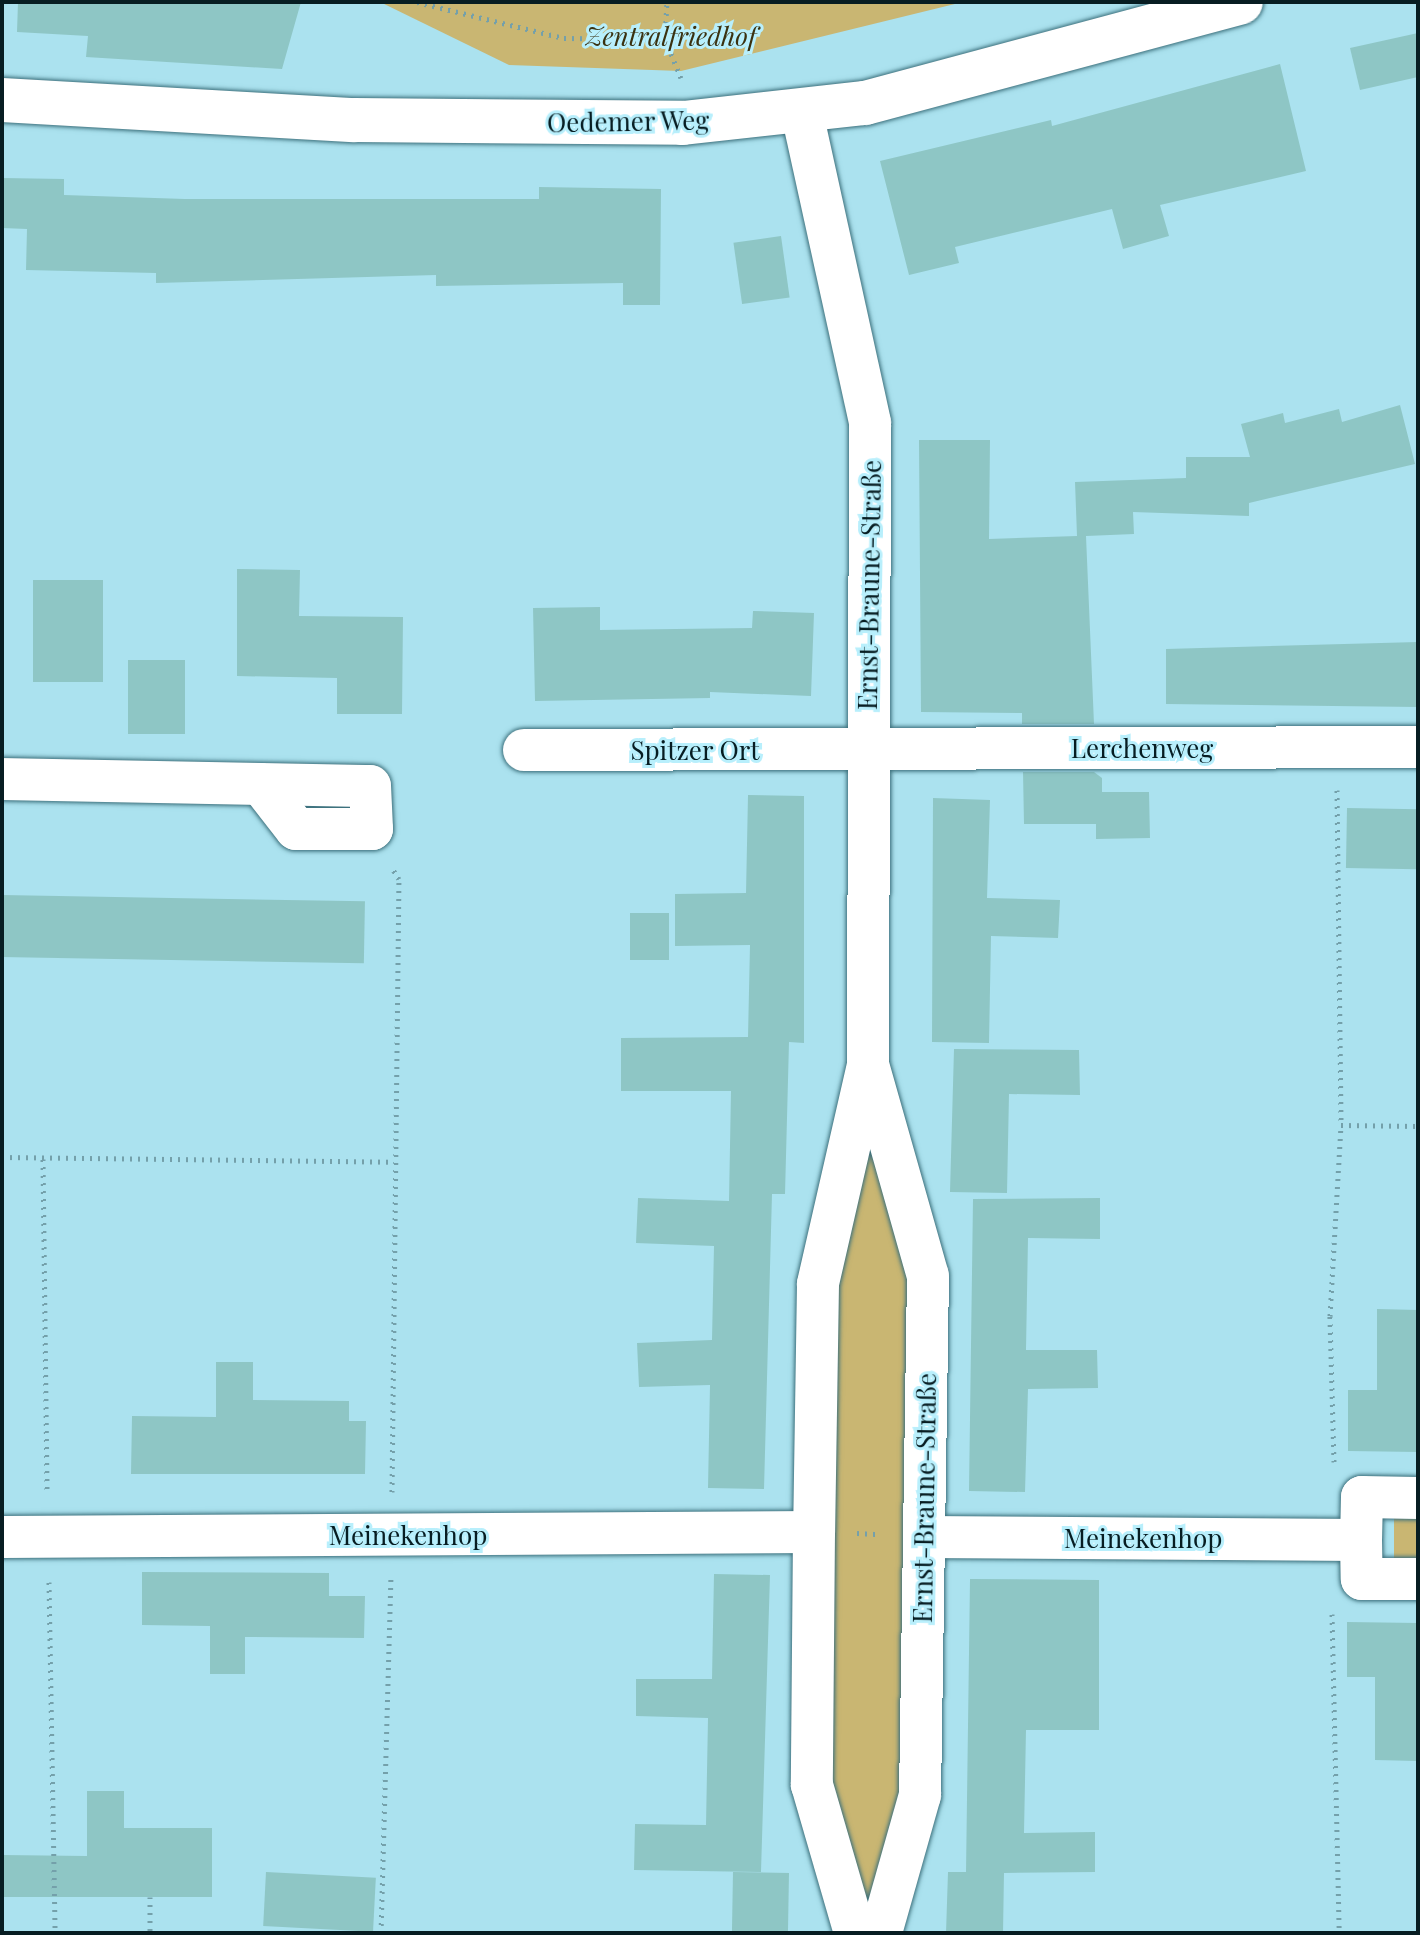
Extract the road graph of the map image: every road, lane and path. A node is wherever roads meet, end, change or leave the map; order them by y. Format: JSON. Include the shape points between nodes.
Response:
{"nodes":[{"id":1,"x":417,"y":2,"type":"edge"},
{"id":2,"x":667,"y":2,"type":"edge"},
{"id":3,"x":1241,"y":2,"type":"edge"},
{"id":4,"x":2,"y":100,"type":"edge"},
{"id":5,"x":802,"y":113,"type":"junction"},
{"id":6,"x":1337,"y":747,"type":"junction"},
{"id":7,"x":1418,"y":747,"type":"edge"},
{"id":8,"x":867,"y":749,"type":"junction"},
{"id":9,"x":524,"y":750,"type":"dead end"},
{"id":10,"x":2,"y":779,"type":"edge"},
{"id":11,"x":372,"y":829,"type":"joint"},
{"id":12,"x":868,"y":1065,"type":"junction"},
{"id":13,"x":1341,"y":1125,"type":"junction"},
{"id":14,"x":1418,"y":1126,"type":"edge"},
{"id":15,"x":2,"y":1157,"type":"edge"},
{"id":16,"x":43,"y":1159,"type":"junction"},
{"id":17,"x":392,"y":1162,"type":"junction"},
{"id":18,"x":1362,"y":1497,"type":"junction"},
{"id":19,"x":1418,"y":1498,"type":"edge"},
{"id":20,"x":814,"y":1532,"type":"junction"},
{"id":21,"x":392,"y":1535,"type":"junction"},
{"id":22,"x":2,"y":1537,"type":"edge"},
{"id":23,"x":48,"y":1537,"type":"junction"},
{"id":24,"x":924,"y":1537,"type":"junction"},
{"id":25,"x":1362,"y":1560,"type":"junction"},
{"id":26,"x":1418,"y":1579,"type":"edge"},
{"id":27,"x":150,"y":1897,"type":"dead end"},
{"id":28,"x":55,"y":1933,"type":"edge"},
{"id":29,"x":150,"y":1933,"type":"edge"},
{"id":30,"x":381,"y":1933,"type":"edge"},
{"id":31,"x":855,"y":1933,"type":"edge"},
{"id":32,"x":881,"y":1933,"type":"edge"},
{"id":33,"x":1339,"y":1933,"type":"edge"}],
"edges":[{"from":1,"to":2,"type":"path","via":[[564,38],[636,39],[665,39]]},
{"from":3,"to":5,"type":"street","name":"Oedemer Weg","via":[[865,103]]},
{"from":4,"to":5,"type":"street","name":"Oedemer Weg","via":[[354,120],[683,123]]},
{"from":5,"to":8,"type":"street","name":"Ernst-Braune-Straße","via":[[870,423]]},
{"from":6,"to":7,"type":"street","name":"Lerchenweg"},
{"from":6,"to":8,"type":"street","name":"Lerchenweg"},
{"from":6,"to":13,"type":"path"},
{"from":8,"to":9,"type":"street","name":"Spitzer Ort"},
{"from":8,"to":12,"type":"street","name":"Ernst-Braune-Straße"},
{"from":10,"to":11,"type":"street","via":[[261,784],[296,829]]},
{"from":11,"to":17,"type":"path","via":[[399,879]]},
{"from":12,"to":20,"type":"street","name":"Ernst-Braune-Straße","via":[[818,1284]]},
{"from":12,"to":24,"type":"street","name":"Ernst-Braune-Straße","via":[[928,1276]]},
{"from":13,"to":14,"type":"path"},
{"from":13,"to":18,"type":"path","via":[[1330,1316],[1334,1476]]},
{"from":15,"to":16,"type":"path"},
{"from":16,"to":17,"type":"path"},
{"from":16,"to":23,"type":"path"},
{"from":17,"to":21,"type":"path"},
{"from":18,"to":19,"type":"street"},
{"from":18,"to":25,"type":"street"},
{"from":20,"to":21,"type":"street","name":"Meinekenhop"},
{"from":20,"to":24,"type":"path"},
{"from":20,"to":31,"type":"street","name":"Ernst-Braune-Straße","via":[[812,1785]]},
{"from":21,"to":23,"type":"street","name":"Meinekenhop"},
{"from":21,"to":30,"type":"path"},
{"from":22,"to":23,"type":"street","name":"Meinekenhop"},
{"from":23,"to":28,"type":"path"},
{"from":24,"to":25,"type":"street","name":"Meinekenhop"},
{"from":24,"to":32,"type":"street","name":"Ernst-Braune-Straße","via":[[920,1795]]},
{"from":25,"to":26,"type":"street","name":"Meinekenhop"},
{"from":25,"to":33,"type":"path","via":[[1332,1605]]},
{"from":27,"to":29,"type":"path"}]}
